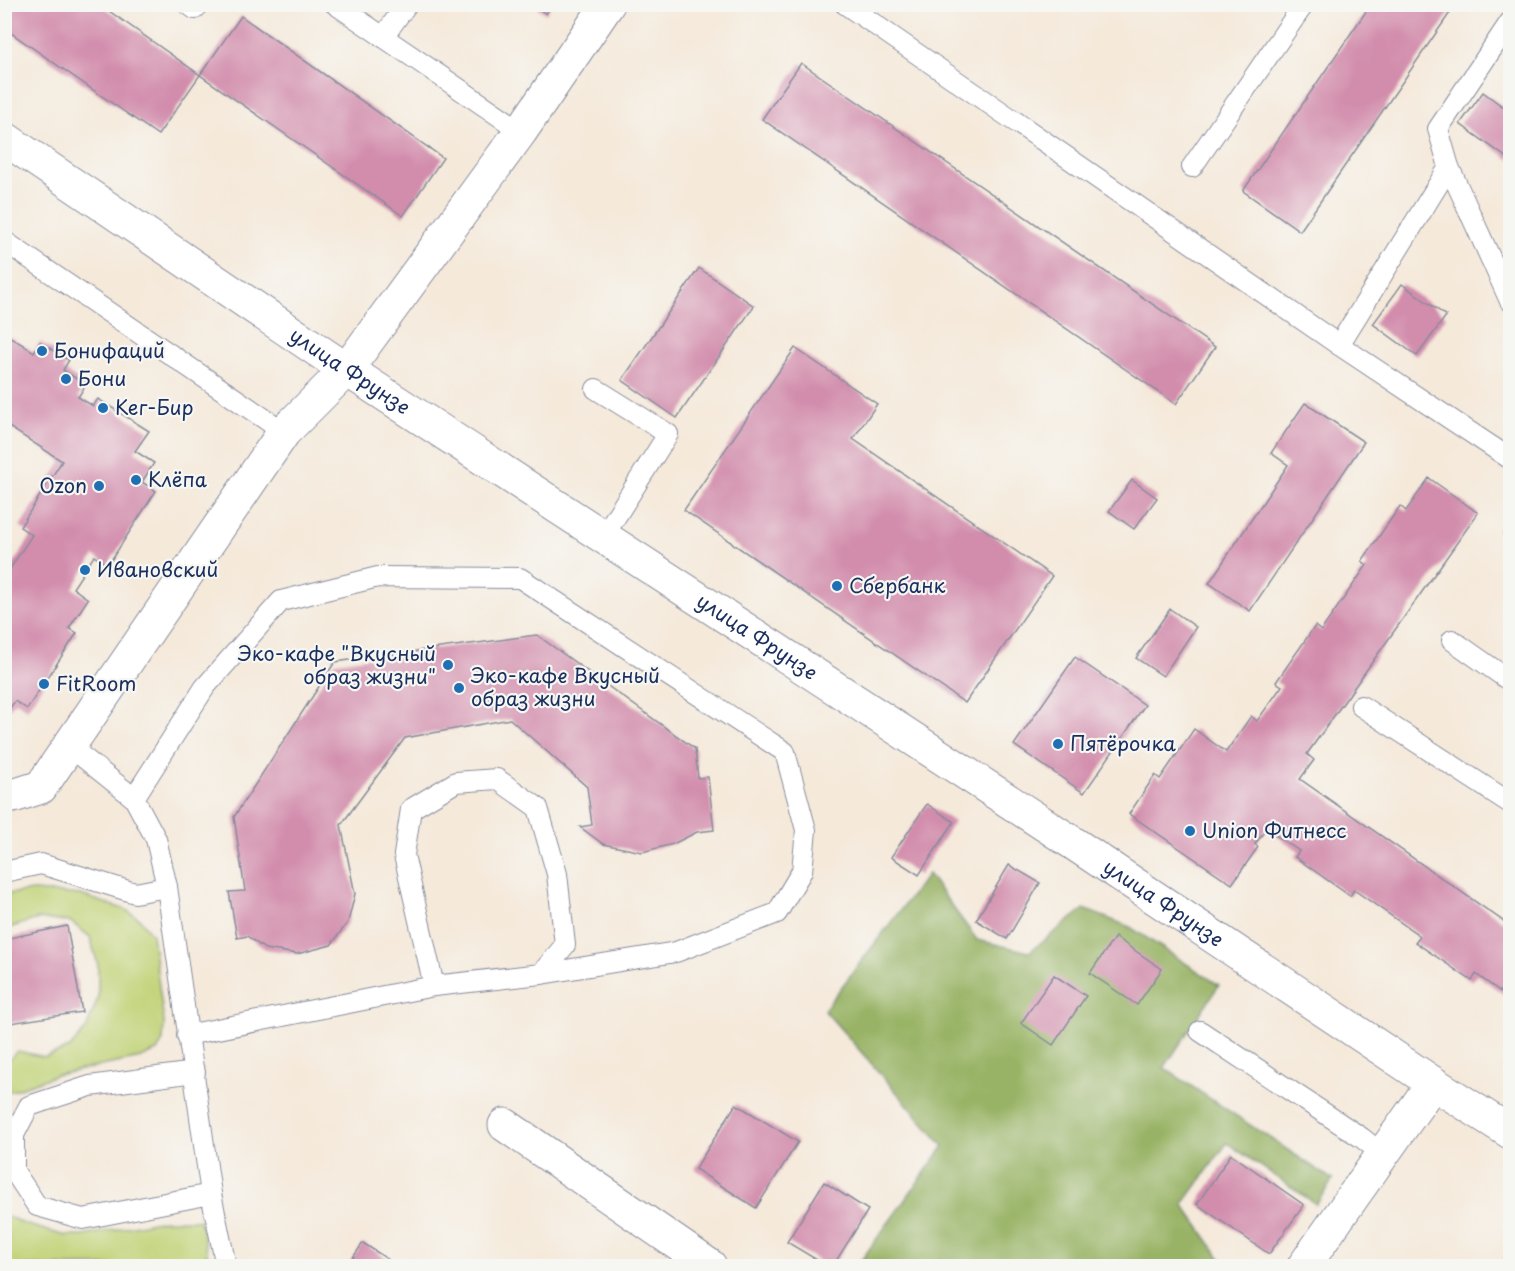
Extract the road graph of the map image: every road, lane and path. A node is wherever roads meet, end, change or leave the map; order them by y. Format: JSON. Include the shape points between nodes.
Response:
{"nodes":[{"id":1,"x":188,"y":4,"type":"edge"},
{"id":2,"x":199,"y":4,"type":"edge"},
{"id":3,"x":335,"y":4,"type":"edge"},
{"id":4,"x":407,"y":4,"type":"edge"},
{"id":5,"x":608,"y":4,"type":"edge"},
{"id":6,"x":845,"y":4,"type":"edge"},
{"id":7,"x":1304,"y":4,"type":"edge"},
{"id":8,"x":1510,"y":22,"type":"edge"},
{"id":9,"x":383,"y":37,"type":"junction"},
{"id":10,"x":521,"y":131,"type":"junction"},
{"id":11,"x":4,"y":138,"type":"edge"},
{"id":12,"x":1192,"y":167,"type":"dead end"},
{"id":13,"x":1449,"y":167,"type":"junction"},
{"id":14,"x":4,"y":241,"type":"edge"},
{"id":15,"x":1510,"y":300,"type":"edge"},
{"id":16,"x":1339,"y":345,"type":"junction"},
{"id":17,"x":347,"y":369,"type":"junction"},
{"id":18,"x":596,"y":389,"type":"dead end"},
{"id":19,"x":284,"y":432,"type":"junction"},
{"id":20,"x":1509,"y":458,"type":"dead end"},
{"id":21,"x":603,"y":537,"type":"junction"},
{"id":22,"x":1452,"y":640,"type":"dead end"},
{"id":23,"x":1510,"y":681,"type":"edge"},
{"id":24,"x":1361,"y":706,"type":"dead end"},
{"id":25,"x":69,"y":746,"type":"junction"},
{"id":26,"x":4,"y":796,"type":"edge"},
{"id":27,"x":134,"y":798,"type":"junction"},
{"id":28,"x":1510,"y":802,"type":"edge"},
{"id":29,"x":4,"y":872,"type":"edge"},
{"id":30,"x":167,"y":887,"type":"junction"},
{"id":31,"x":542,"y":974,"type":"junction"},
{"id":32,"x":434,"y":986,"type":"junction"},
{"id":33,"x":1200,"y":1031,"type":"dead end"},
{"id":34,"x":187,"y":1035,"type":"junction"},
{"id":35,"x":195,"y":1072,"type":"junction"},
{"id":36,"x":1433,"y":1083,"type":"junction"},
{"id":37,"x":505,"y":1125,"type":"dead end"},
{"id":38,"x":1508,"y":1126,"type":"edge"},
{"id":39,"x":1382,"y":1154,"type":"junction"},
{"id":40,"x":211,"y":1194,"type":"junction"},
{"id":41,"x":226,"y":1266,"type":"edge"},
{"id":42,"x":710,"y":1266,"type":"edge"},
{"id":43,"x":1304,"y":1266,"type":"edge"}],
"edges":[{"from":1,"to":2,"type":"lane","via":[[195,9]]},
{"from":3,"to":9,"type":"lane"},
{"from":4,"to":9,"type":"lane"},
{"from":5,"to":10,"type":"street"},
{"from":6,"to":16,"type":"lane"},
{"from":7,"to":12,"type":"lane"},
{"from":8,"to":13,"type":"lane","via":[[1438,129]]},
{"from":9,"to":10,"type":"lane"},
{"from":10,"to":17,"type":"street"},
{"from":11,"to":17,"type":"street","name":"улица Фрунзе"},
{"from":13,"to":15,"type":"lane"},
{"from":13,"to":16,"type":"lane"},
{"from":14,"to":19,"type":"lane"},
{"from":16,"to":20,"type":"lane"},
{"from":17,"to":19,"type":"street"},
{"from":17,"to":21,"type":"street","name":"улица Фрунзе"},
{"from":18,"to":21,"type":"lane","via":[[668,434]]},
{"from":19,"to":25,"type":"street"},
{"from":21,"to":36,"type":"street","name":"улица Фрунзе","via":[[1076,844]]},
{"from":22,"to":23,"type":"lane"},
{"from":24,"to":28,"type":"lane"},
{"from":25,"to":26,"type":"street","via":[[41,788]]},
{"from":25,"to":27,"type":"lane"},
{"from":27,"to":30,"type":"lane","via":[[156,839]]},
{"from":27,"to":31,"type":"lane","via":[[205,687],[281,601],[378,577],[520,578],[785,752],[806,830],[802,871],[777,913],[676,952]]},
{"from":29,"to":30,"type":"lane","via":[[41,864],[135,893]]},
{"from":30,"to":34,"type":"lane"},
{"from":31,"to":32,"type":"lane"},
{"from":31,"to":32,"type":"lane","via":[[565,945],[557,874],[538,808],[497,779],[456,782],[411,809],[404,855]]},
{"from":32,"to":34,"type":"lane"},
{"from":33,"to":39,"type":"lane"},
{"from":34,"to":35,"type":"lane"},
{"from":35,"to":40,"type":"lane"},
{"from":35,"to":40,"type":"lane","via":[[90,1086],[29,1106],[14,1135],[14,1171],[37,1206],[83,1219]]},
{"from":36,"to":38,"type":"street","name":"улица Фрунзе"},
{"from":36,"to":39,"type":"street"},
{"from":37,"to":42,"type":"street"},
{"from":39,"to":43,"type":"street"},
{"from":40,"to":41,"type":"lane"}]}
